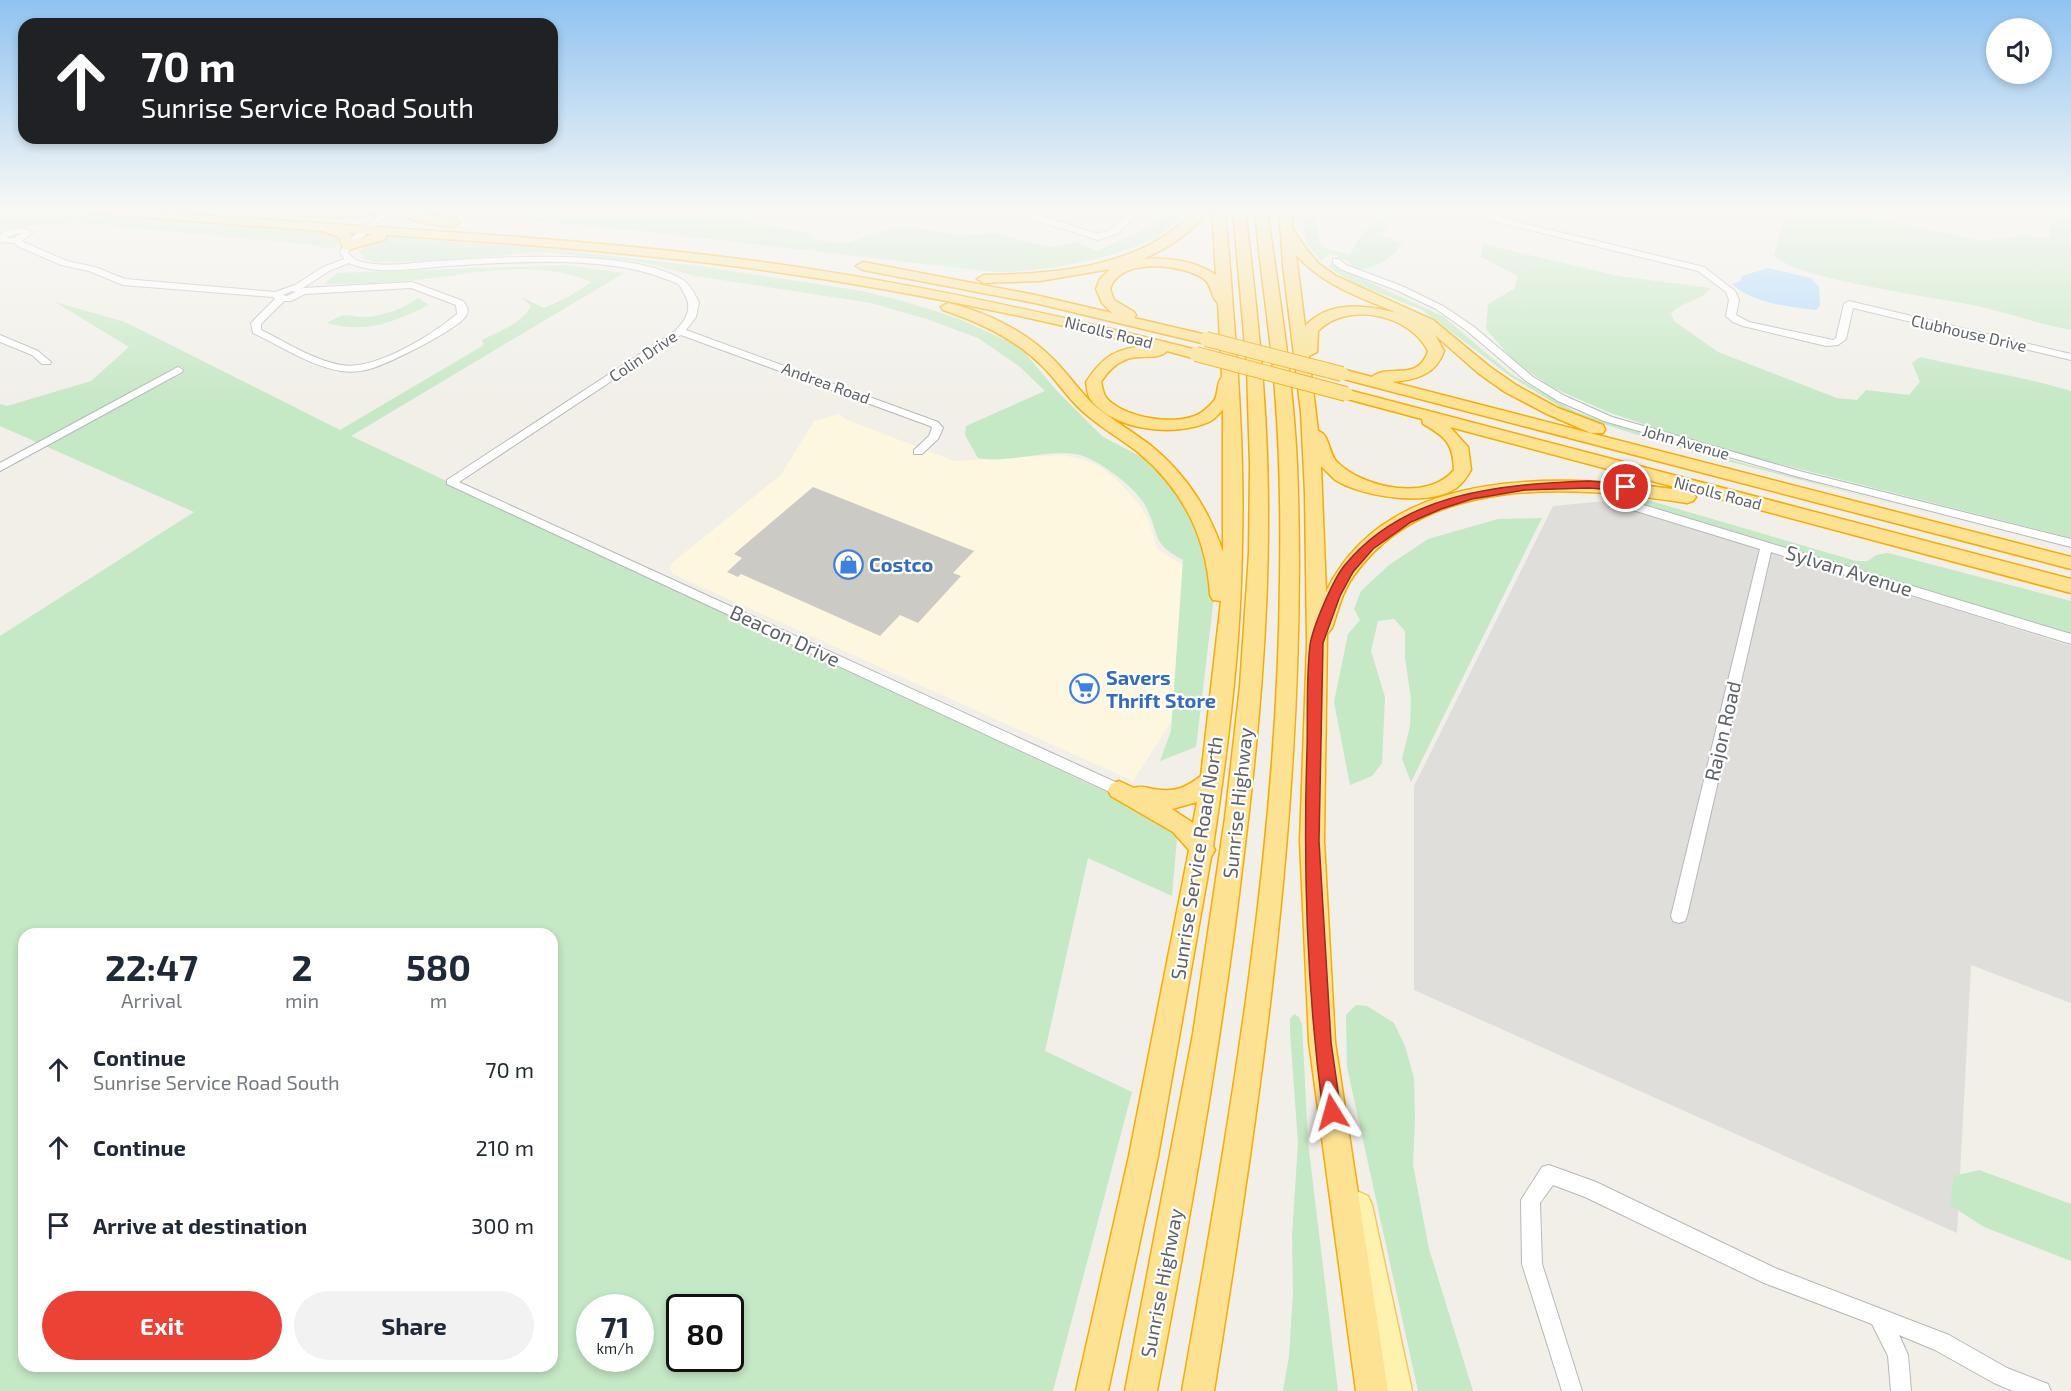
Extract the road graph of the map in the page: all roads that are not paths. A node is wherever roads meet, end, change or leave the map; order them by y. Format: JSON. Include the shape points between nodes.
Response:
{"nodes":[{"id":1,"x":104,"y":274,"type":"edge"},
{"id":2,"x":320,"y":274,"type":"edge"},
{"id":3,"x":663,"y":274,"type":"edge"},
{"id":4,"x":812,"y":274,"type":"edge"},
{"id":5,"x":816,"y":274,"type":"edge"},
{"id":6,"x":906,"y":274,"type":"edge"},
{"id":7,"x":927,"y":274,"type":"edge"},
{"id":8,"x":1064,"y":274,"type":"edge"},
{"id":9,"x":1113,"y":274,"type":"edge"},
{"id":10,"x":1205,"y":274,"type":"edge"},
{"id":11,"x":1223,"y":274,"type":"edge"},
{"id":12,"x":1246,"y":274,"type":"edge"},
{"id":13,"x":1270,"y":274,"type":"edge"},
{"id":14,"x":1291,"y":274,"type":"edge"},
{"id":15,"x":1325,"y":274,"type":"edge"},
{"id":16,"x":1360,"y":274,"type":"edge"},
{"id":17,"x":1708,"y":274,"type":"edge"},
{"id":18,"x":299,"y":290,"type":"junction"},
{"id":19,"x":279,"y":297,"type":"junction"},
{"id":20,"x":1227,"y":320,"type":"junction"},
{"id":21,"x":680,"y":331,"type":"junction"},
{"id":22,"x":1183,"y":333,"type":"junction"},
{"id":23,"x":0,"y":338,"type":"edge"},
{"id":24,"x":1195,"y":356,"type":"junction"},
{"id":25,"x":2071,"y":357,"type":"edge"},
{"id":26,"x":46,"y":362,"type":"dead end"},
{"id":27,"x":1235,"y":363,"type":"junction"},
{"id":28,"x":1300,"y":368,"type":"junction"},
{"id":29,"x":178,"y":370,"type":"dead end"},
{"id":30,"x":1343,"y":373,"type":"junction"},
{"id":31,"x":1346,"y":394,"type":"junction"},
{"id":32,"x":1309,"y":412,"type":"junction"},
{"id":33,"x":918,"y":452,"type":"dead end"},
{"id":34,"x":0,"y":468,"type":"edge"},
{"id":35,"x":451,"y":482,"type":"joint"},
{"id":36,"x":1809,"y":496,"type":"junction"},
{"id":37,"x":1627,"y":504,"type":"dead end"},
{"id":38,"x":2071,"y":543,"type":"edge"},
{"id":39,"x":1767,"y":545,"type":"junction"},
{"id":40,"x":1970,"y":559,"type":"junction"},
{"id":41,"x":2071,"y":563,"type":"edge"},
{"id":42,"x":2071,"y":586,"type":"edge"},
{"id":43,"x":2071,"y":639,"type":"edge"},
{"id":44,"x":1317,"y":643,"type":"junction"},
{"id":45,"x":1220,"y":718,"type":"junction"},
{"id":46,"x":1213,"y":779,"type":"junction"},
{"id":47,"x":1119,"y":790,"type":"junction"},
{"id":48,"x":1203,"y":850,"type":"junction"},
{"id":49,"x":1679,"y":916,"type":"dead end"},
{"id":50,"x":1318,"y":964,"type":"junction"},
{"id":51,"x":1879,"y":1317,"type":"junction"},
{"id":52,"x":1092,"y":1391,"type":"edge"},
{"id":53,"x":1141,"y":1391,"type":"edge"},
{"id":54,"x":1198,"y":1391,"type":"edge"},
{"id":55,"x":1372,"y":1391,"type":"edge"},
{"id":56,"x":1398,"y":1391,"type":"edge"},
{"id":57,"x":1572,"y":1391,"type":"edge"},
{"id":58,"x":1901,"y":1391,"type":"edge"},
{"id":59,"x":2041,"y":1391,"type":"edge"}],
"edges":[{"from":1,"to":19,"type":"street","via":[[123,282]]},
{"from":2,"to":18,"type":"street"},
{"from":3,"to":21,"type":"street","name":"Colin Drive","via":[[673,277],[694,298],[693,313]]},
{"from":4,"to":45,"type":"highway","via":[[941,304],[1004,330],[1036,352],[1087,406],[1168,471],[1201,518],[1217,566],[1220,599],[1215,669]]},
{"from":5,"to":24,"type":"highway","name":"Nicolls Road","via":[[984,303]]},
{"from":6,"to":22,"type":"highway","name":"Nicolls Road"},
{"from":7,"to":8,"type":"highway","via":[[1000,279]]},
{"from":9,"to":22,"type":"highway","via":[[1105,281],[1102,293],[1115,309]]},
{"from":10,"to":20,"type":"highway","via":[[1216,283]]},
{"from":11,"to":20,"type":"highway","name":"Sunrise Service Road North"},
{"from":12,"to":53,"type":"highway","name":"Sunrise Highway","via":[[1258,427],[1258,558],[1251,678],[1219,958],[1186,1160]]},
{"from":13,"to":54,"type":"highway","name":"Sunrise Highway","via":[[1287,451],[1290,555],[1284,712],[1255,1016]]},
{"from":14,"to":28,"type":"highway"},
{"from":15,"to":36,"type":"highway","via":[[1421,319],[1495,378],[1539,404],[1611,434]]},
{"from":16,"to":38,"type":"street","name":"John Avenue","via":[[1453,315],[1535,383],[1591,412],[1799,474]]},
{"from":17,"to":25,"type":"street","name":"Clubhouse Drive","via":[[1730,291],[1734,300],[1731,316],[1736,320],[1826,343],[1841,339],[1849,304]]},
{"from":18,"to":19,"type":"street","via":[[285,289]]},
{"from":18,"to":19,"type":"street","via":[[412,285],[453,299],[463,309],[455,321],[389,358],[363,368],[346,369],[256,331],[256,323]]},
{"from":20,"to":27,"type":"highway","name":"Sunrise Service Road North"},
{"from":21,"to":33,"type":"street","name":"Andrea Road","via":[[934,424],[937,434]]},
{"from":21,"to":35,"type":"street","name":"Colin Drive"},
{"from":22,"to":28,"type":"highway","name":"Nicolls Road","bridge":true},
{"from":23,"to":26,"type":"street","via":[[30,350]]},
{"from":24,"to":27,"type":"highway","name":"Nicolls Road","bridge":true},
{"from":24,"to":27,"type":"highway","via":[[1150,351],[1119,356],[1098,372],[1094,391],[1106,408],[1131,420],[1162,425],[1192,422],[1214,411],[1222,402]]},
{"from":27,"to":31,"type":"highway","name":"Nicolls Road","bridge":true},
{"from":27,"to":45,"type":"highway","name":"Sunrise Service Road North","via":[[1233,544]]},
{"from":28,"to":30,"type":"highway","name":"Nicolls Road","bridge":true},
{"from":28,"to":30,"type":"highway","via":[[1310,344],[1310,329],[1338,313],[1369,311],[1398,317],[1424,330],[1435,347],[1430,364],[1405,376],[1380,378]]},
{"from":28,"to":32,"type":"highway"},
{"from":29,"to":34,"type":"street"},
{"from":30,"to":36,"type":"highway","name":"Nicolls Road"},
{"from":31,"to":32,"type":"highway","via":[[1424,419],[1445,431],[1463,454],[1459,474],[1440,488],[1412,494],[1358,485],[1327,462]]},
{"from":31,"to":40,"type":"highway","name":"Nicolls Road"},
{"from":32,"to":44,"type":"highway"},
{"from":35,"to":47,"type":"street","name":"Beacon Drive"},
{"from":36,"to":41,"type":"highway","name":"Nicolls Road"},
{"from":37,"to":39,"type":"street","name":"Sylvan Avenue"},
{"from":39,"to":43,"type":"street","name":"Sylvan Avenue"},
{"from":39,"to":49,"type":"street","name":"Rajon Road"},
{"from":40,"to":42,"type":"highway","name":"Nicolls Road"},
{"from":40,"to":44,"type":"highway","via":[[1737,506],[1645,490],[1589,484],[1506,489],[1422,512],[1369,547],[1341,582]]},
{"from":44,"to":50,"type":"highway","via":[[1312,841]]},
{"from":45,"to":46,"type":"highway","name":"Sunrise Service Road North"},
{"from":46,"to":47,"type":"highway","via":[[1188,798],[1174,801]]},
{"from":46,"to":48,"type":"highway","name":"Sunrise Service Road North"},
{"from":47,"to":48,"type":"highway","via":[[1180,825]]},
{"from":48,"to":52,"type":"highway","name":"Sunrise Service Road North","via":[[1144,1157]]},
{"from":50,"to":55,"type":"highway","via":[[1322,1042]]},
{"from":50,"to":56,"type":"main road","via":[[1361,1218]]},
{"from":51,"to":57,"type":"street","via":[[1771,1276],[1549,1174],[1530,1200],[1532,1264]]},
{"from":51,"to":58,"type":"street","via":[[1898,1355]]},
{"from":51,"to":59,"type":"street","via":[[1942,1342],[2001,1376]]}]}
